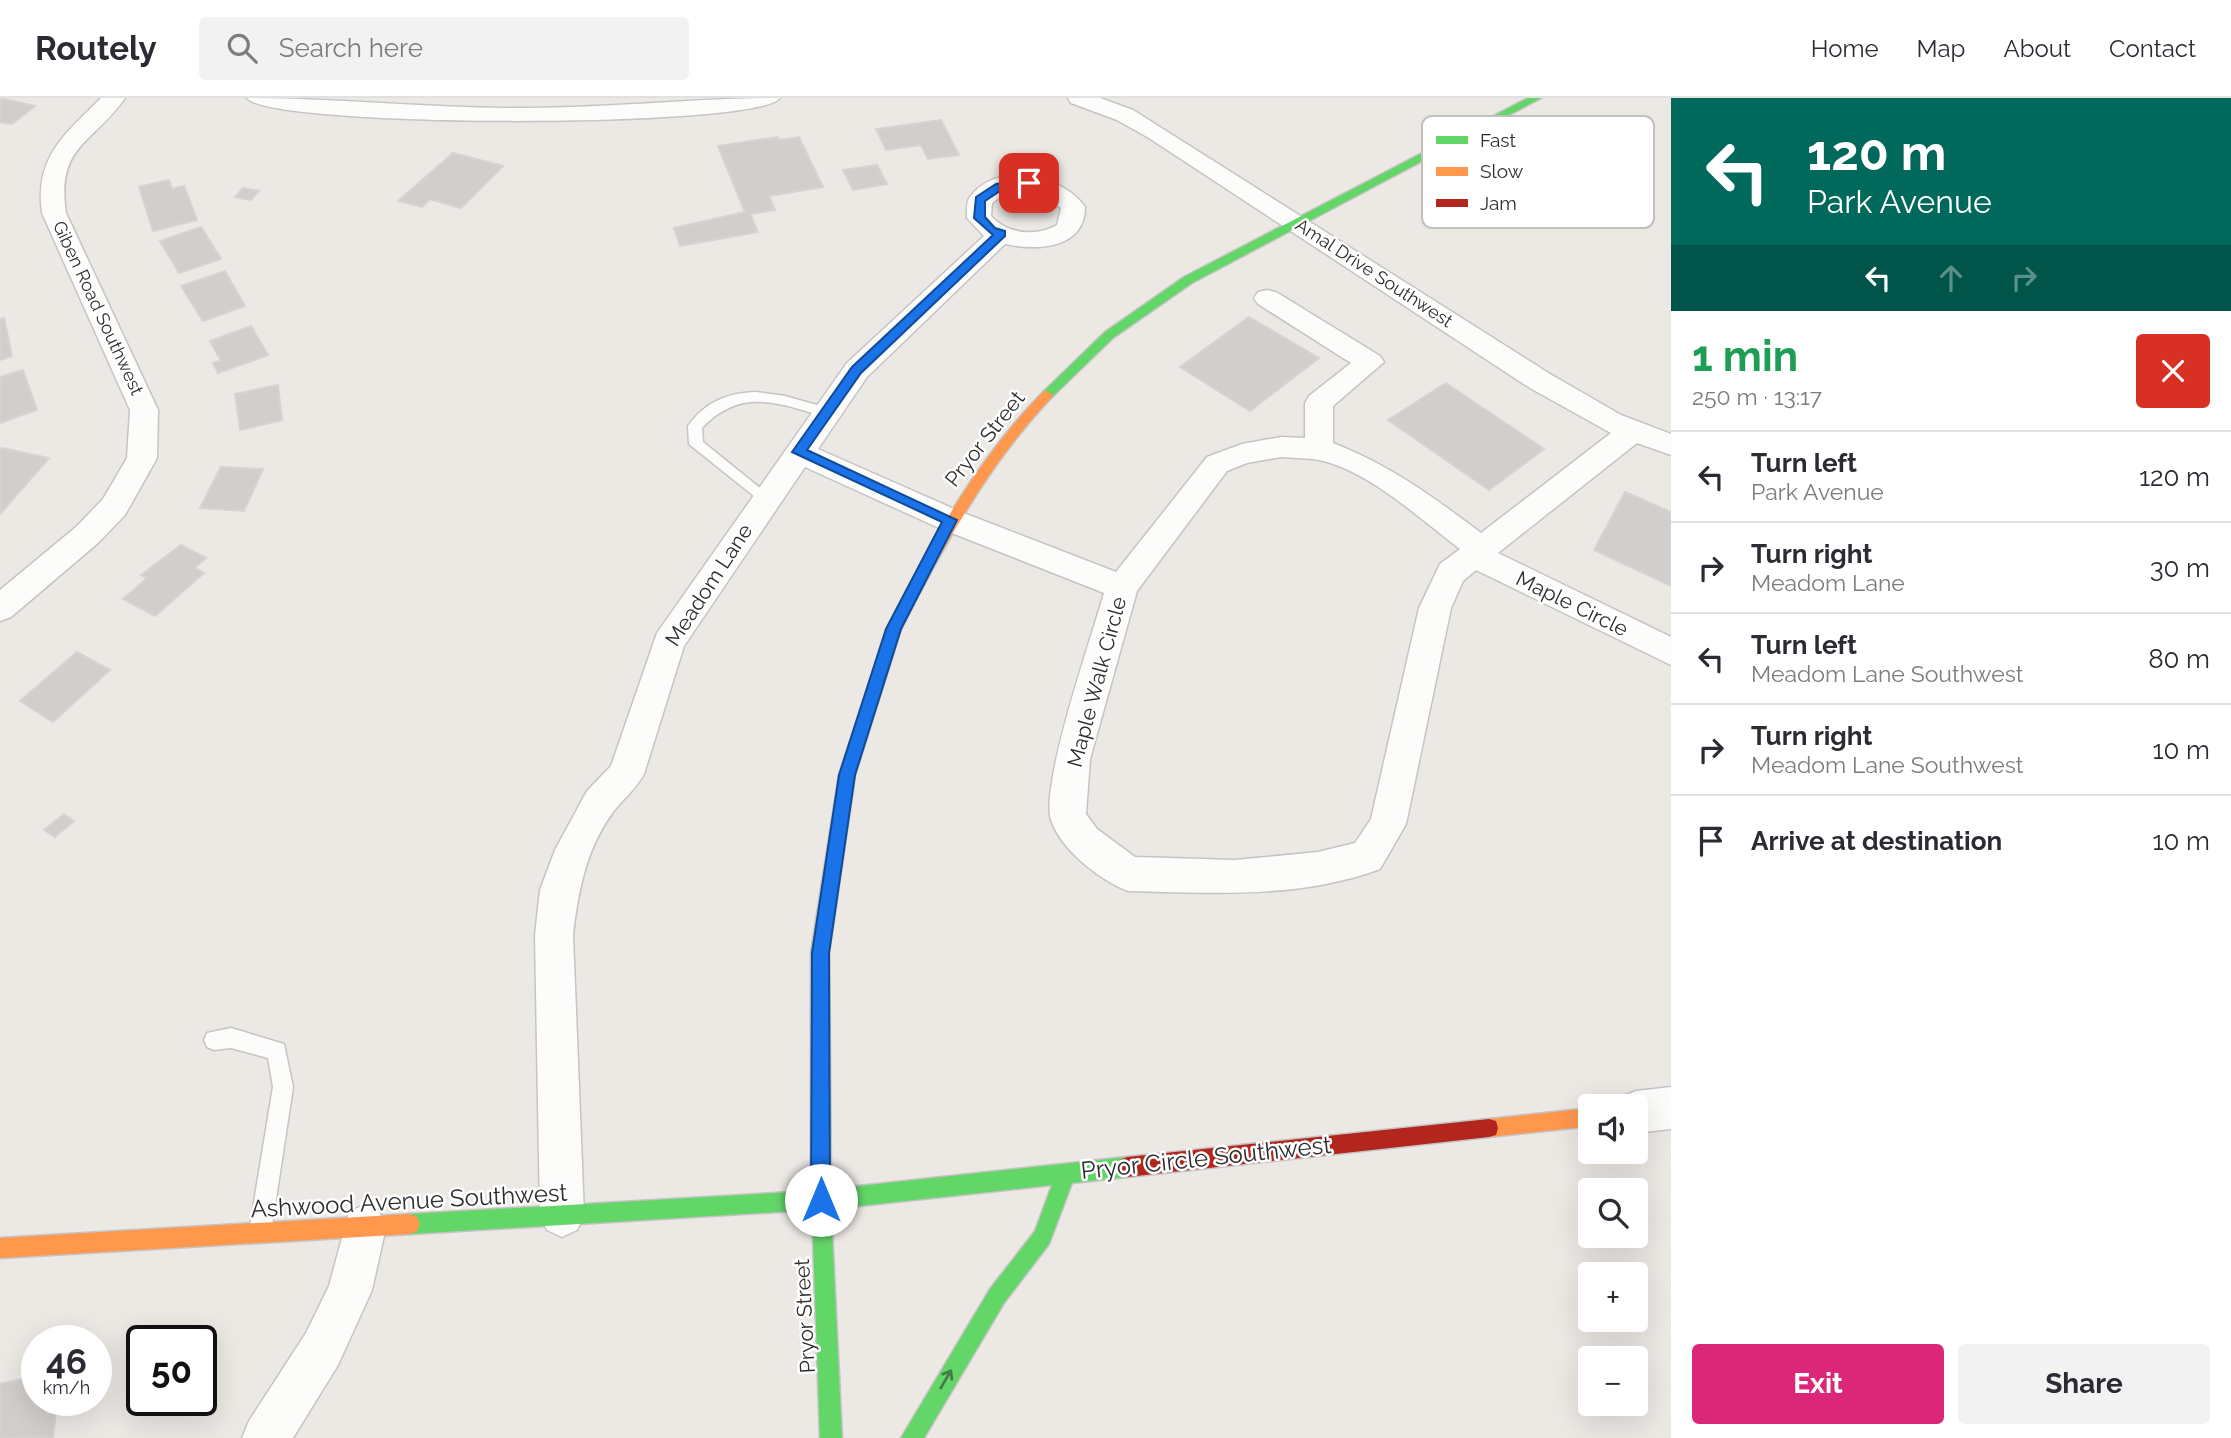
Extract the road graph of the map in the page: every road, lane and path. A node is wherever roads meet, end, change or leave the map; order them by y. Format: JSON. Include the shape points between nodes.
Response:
{"nodes":[{"id":1,"x":114,"y":98,"type":"edge"},
{"id":2,"x":258,"y":98,"type":"edge"},
{"id":3,"x":769,"y":98,"type":"edge"},
{"id":4,"x":1079,"y":98,"type":"edge"},
{"id":5,"x":1536,"y":98,"type":"edge"},
{"id":6,"x":540,"y":107,"type":"edge"},
{"id":7,"x":1501,"y":116,"type":"edge"},
{"id":8,"x":1422,"y":157,"type":"edge"},
{"id":9,"x":1296,"y":222,"type":"junction"},
{"id":10,"x":1001,"y":234,"type":"dead end"},
{"id":11,"x":1267,"y":298,"type":"dead end"},
{"id":12,"x":826,"y":412,"type":"junction"},
{"id":13,"x":1658,"y":435,"type":"edge"},
{"id":14,"x":1319,"y":449,"type":"junction"},
{"id":15,"x":799,"y":452,"type":"junction"},
{"id":16,"x":765,"y":500,"type":"junction"},
{"id":17,"x":950,"y":520,"type":"junction"},
{"id":18,"x":1477,"y":552,"type":"junction"},
{"id":19,"x":1122,"y":587,"type":"junction"},
{"id":20,"x":0,"y":608,"type":"edge"},
{"id":21,"x":1671,"y":652,"type":"edge"},
{"id":22,"x":214,"y":1040,"type":"dead end"},
{"id":23,"x":1671,"y":1108,"type":"edge"},
{"id":24,"x":1648,"y":1111,"type":"edge"},
{"id":25,"x":1578,"y":1117,"type":"edge"},
{"id":26,"x":1066,"y":1173,"type":"junction"},
{"id":27,"x":821,"y":1200,"type":"junction"},
{"id":28,"x":562,"y":1215,"type":"junction"},
{"id":29,"x":364,"y":1227,"type":"junction"},
{"id":30,"x":259,"y":1233,"type":"junction"},
{"id":31,"x":0,"y":1248,"type":"edge"},
{"id":32,"x":266,"y":1438,"type":"edge"},
{"id":33,"x":831,"y":1438,"type":"edge"},
{"id":34,"x":912,"y":1438,"type":"edge"}],
"edges":[{"from":1,"to":20,"type":"street","name":"Giben Road Southwest","via":[[69,145],[51,186],[54,213],[144,410],[142,458],[105,517]]},
{"from":2,"to":6,"type":"street","via":[[354,110]]},
{"from":3,"to":6,"type":"street","via":[[635,113]]},
{"from":4,"to":9,"type":"street","name":"Amal Drive Southwest","via":[[1157,133]]},
{"from":5,"to":7,"type":"main road","name":"Pryor Street"},
{"from":8,"to":9,"type":"main road","name":"Pryor Street"},
{"from":9,"to":13,"type":"street","name":"Amal Drive Southwest","via":[[1540,381],[1611,422]]},
{"from":9,"to":17,"type":"main road","name":"Pryor Street","via":[[1188,280],[1110,335],[1027,414]]},
{"from":10,"to":12,"type":"street","name":"Meadom Lane","via":[[856,370]]},
{"from":11,"to":14,"type":"street","via":[[1370,362],[1319,403]]},
{"from":12,"to":15,"type":"street","name":"Meadom Lane"},
{"from":12,"to":16,"type":"lane","via":[[776,398],[739,399],[715,407],[695,426],[696,444]]},
{"from":13,"to":18,"type":"street","name":"Maple Walk Circle"},
{"from":14,"to":18,"type":"street","name":"Maple Walk Circle","via":[[1365,467],[1400,488]]},
{"from":14,"to":19,"type":"street","name":"Maple Walk Circle","via":[[1281,447],[1217,464]]},
{"from":15,"to":16,"type":"street","name":"Meadom Lane"},
{"from":15,"to":17,"type":"street"},
{"from":16,"to":28,"type":"street","name":"Meadom Lane","via":[[669,642],[626,774],[600,802],[573,850],[559,890],[554,935]]},
{"from":17,"to":19,"type":"street"},
{"from":17,"to":27,"type":"main road","name":"Pryor Street","via":[[894,629],[847,775],[820,953]]},
{"from":18,"to":19,"type":"street","name":"Maple Walk Circle","via":[[1451,573],[1435,608],[1388,824],[1367,857],[1318,869],[1235,877],[1128,874],[1084,840],[1068,818],[1073,759]]},
{"from":18,"to":21,"type":"street","name":"Maple Circle"},
{"from":22,"to":30,"type":"lane","via":[[231,1038],[277,1051],[283,1087]]},
{"from":23,"to":24,"type":"street"},
{"from":25,"to":26,"type":"main road","name":"Pryor Circle Southwest"},
{"from":26,"to":27,"type":"main road","name":"Pryor Circle Southwest"},
{"from":34,"to":26,"type":"main road","one_way":true,"via":[[996,1296],[1042,1237]]},
{"from":27,"to":28,"type":"main road","name":"Ashwood Avenue Southwest"},
{"from":27,"to":33,"type":"main road","name":"Pryor Street"},
{"from":28,"to":29,"type":"main road","name":"Ashwood Avenue Southwest"},
{"from":29,"to":30,"type":"main road","name":"Ashwood Avenue Southwest"},
{"from":29,"to":32,"type":"street","via":[[350,1290],[322,1349]]},
{"from":30,"to":31,"type":"main road","name":"Ashwood Avenue Southwest"}]}
